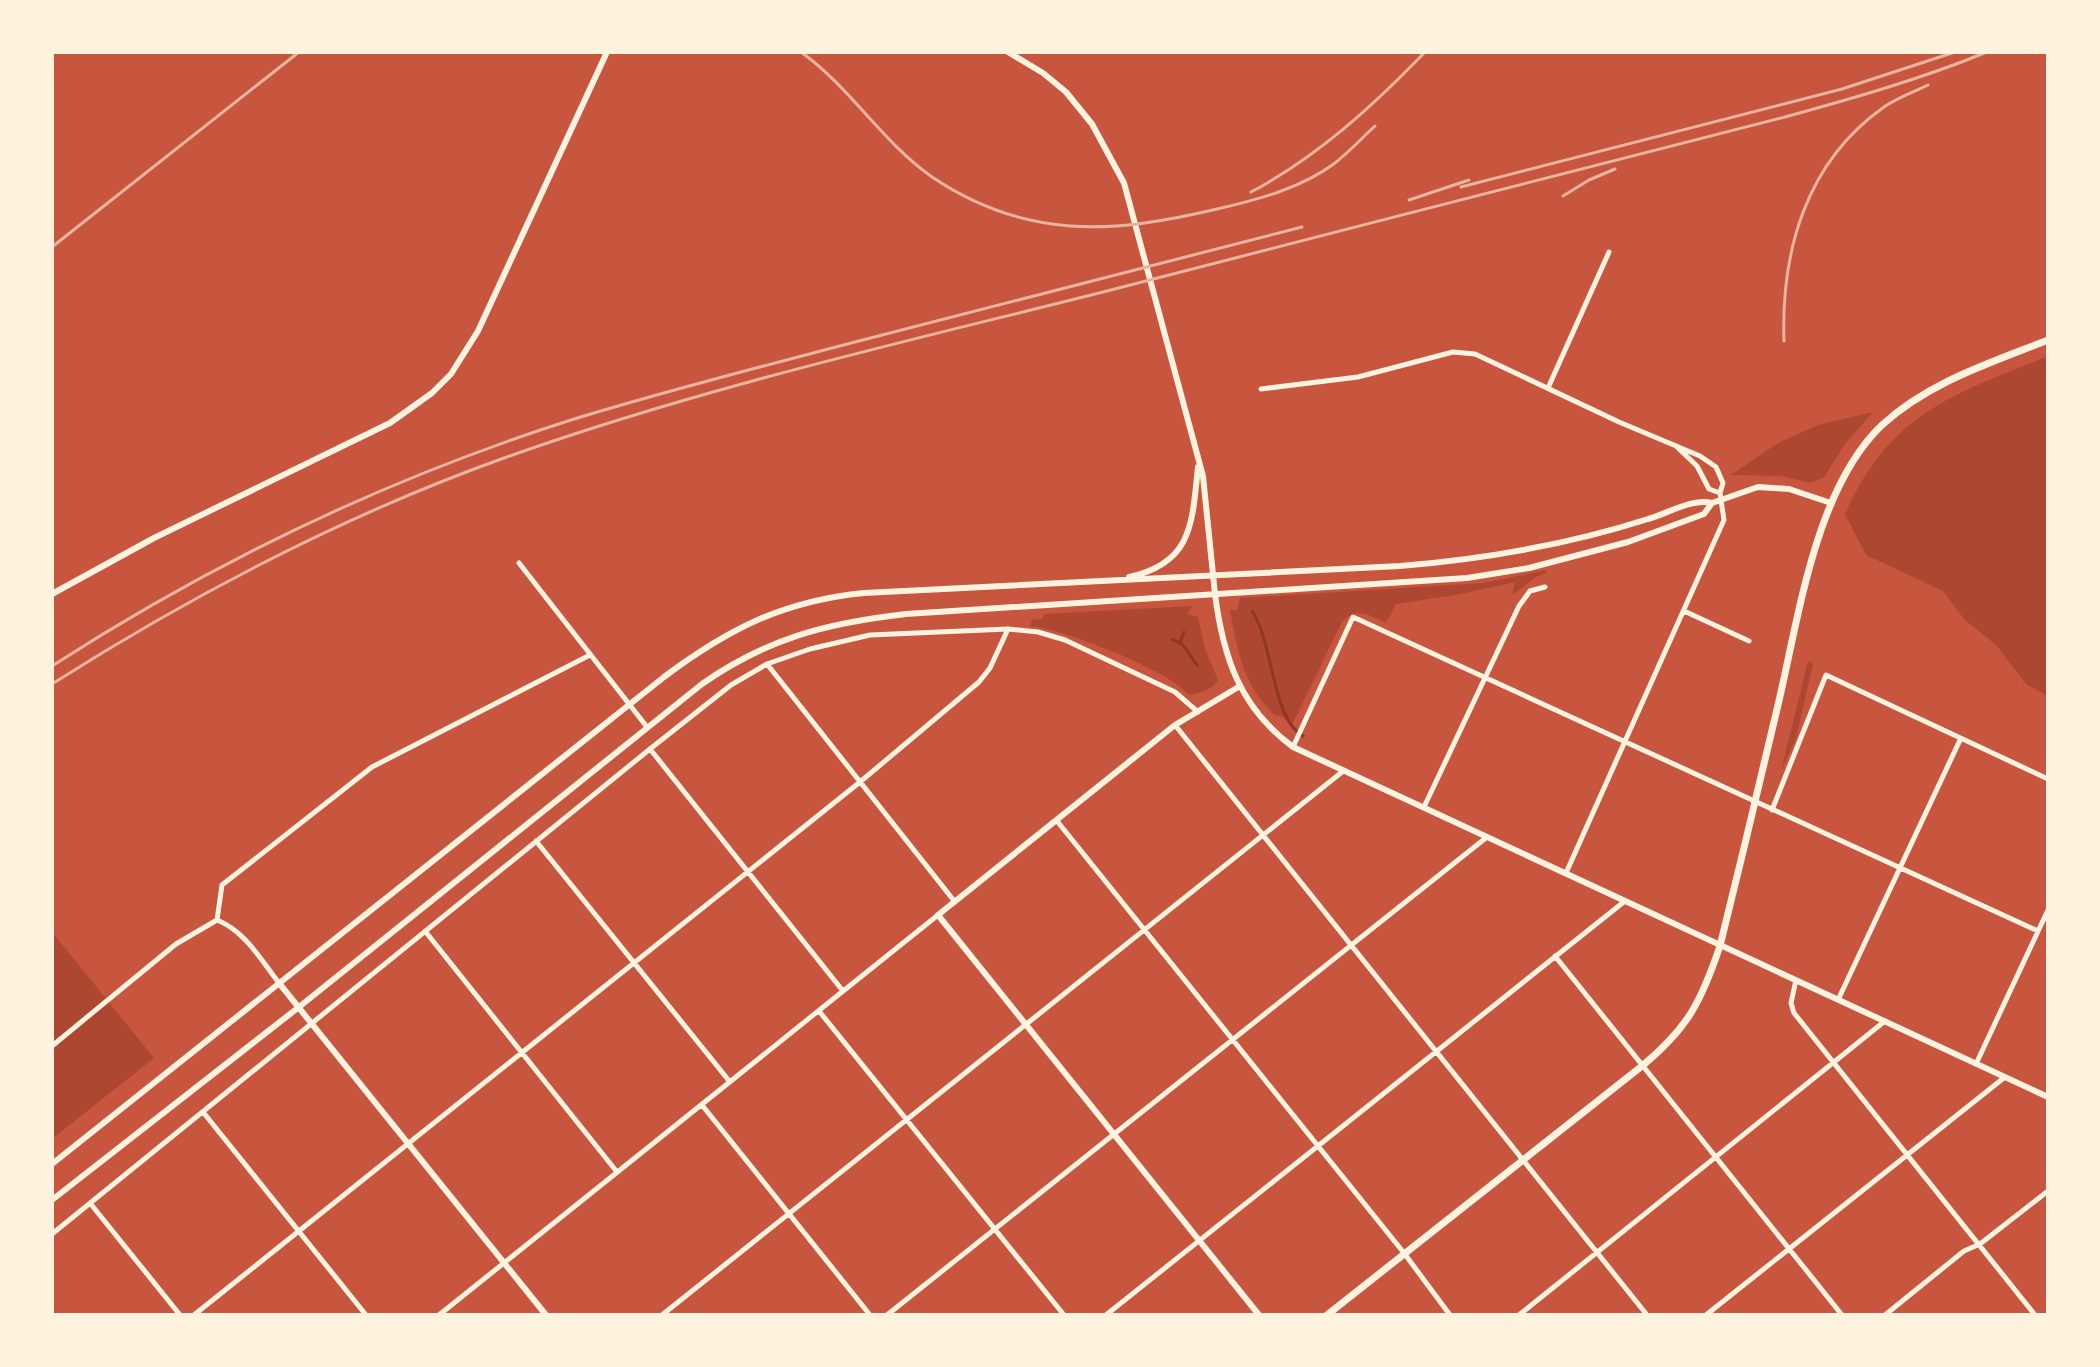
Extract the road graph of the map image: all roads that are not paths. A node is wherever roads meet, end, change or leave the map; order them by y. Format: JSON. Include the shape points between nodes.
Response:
{"nodes":[{"id":1,"x":607,"y":52,"type":"edge"},
{"id":2,"x":1008,"y":52,"type":"edge"},
{"id":3,"x":1609,"y":252,"type":"dead end"},
{"id":4,"x":2048,"y":340,"type":"edge"},
{"id":5,"x":1548,"y":388,"type":"junction"},
{"id":6,"x":1261,"y":389,"type":"dead end"},
{"id":7,"x":1675,"y":446,"type":"junction"},
{"id":8,"x":1199,"y":460,"type":"junction"},
{"id":9,"x":1721,"y":496,"type":"junction"},
{"id":10,"x":1712,"y":503,"type":"junction"},
{"id":11,"x":1831,"y":503,"type":"junction"},
{"id":12,"x":519,"y":563,"type":"dead end"},
{"id":13,"x":1214,"y":575,"type":"junction"},
{"id":14,"x":1106,"y":581,"type":"junction"},
{"id":15,"x":1545,"y":587,"type":"dead end"},
{"id":16,"x":52,"y":594,"type":"edge"},
{"id":17,"x":1215,"y":594,"type":"junction"},
{"id":18,"x":1684,"y":611,"type":"junction"},
{"id":19,"x":1008,"y":629,"type":"junction"},
{"id":20,"x":1749,"y":641,"type":"dead end"},
{"id":21,"x":590,"y":655,"type":"junction"},
{"id":22,"x":767,"y":664,"type":"junction"},
{"id":23,"x":1484,"y":677,"type":"junction"},
{"id":24,"x":1240,"y":686,"type":"junction"},
{"id":25,"x":629,"y":705,"type":"junction"},
{"id":26,"x":1198,"y":712,"type":"junction"},
{"id":27,"x":1175,"y":725,"type":"junction"},
{"id":28,"x":647,"y":727,"type":"junction"},
{"id":29,"x":1960,"y":740,"type":"junction"},
{"id":30,"x":1624,"y":741,"type":"junction"},
{"id":31,"x":1293,"y":747,"type":"junction"},
{"id":32,"x":650,"y":749,"type":"junction"},
{"id":33,"x":1342,"y":772,"type":"junction"},
{"id":34,"x":2048,"y":779,"type":"edge"},
{"id":35,"x":860,"y":782,"type":"junction"},
{"id":36,"x":1755,"y":802,"type":"junction"},
{"id":37,"x":1424,"y":807,"type":"junction"},
{"id":38,"x":1772,"y":810,"type":"junction"},
{"id":39,"x":1057,"y":821,"type":"junction"},
{"id":40,"x":1263,"y":835,"type":"junction"},
{"id":41,"x":1488,"y":837,"type":"junction"},
{"id":42,"x":536,"y":841,"type":"junction"},
{"id":43,"x":1900,"y":870,"type":"junction"},
{"id":44,"x":748,"y":872,"type":"junction"},
{"id":45,"x":1566,"y":873,"type":"junction"},
{"id":46,"x":1625,"y":901,"type":"junction"},
{"id":47,"x":955,"y":902,"type":"junction"},
{"id":48,"x":2048,"y":910,"type":"edge"},
{"id":49,"x":938,"y":915,"type":"junction"},
{"id":50,"x":217,"y":920,"type":"junction"},
{"id":51,"x":1144,"y":930,"type":"junction"},
{"id":52,"x":425,"y":931,"type":"junction"},
{"id":53,"x":2038,"y":931,"type":"junction"},
{"id":54,"x":1352,"y":945,"type":"junction"},
{"id":55,"x":1720,"y":946,"type":"junction"},
{"id":56,"x":1555,"y":956,"type":"junction"},
{"id":57,"x":634,"y":963,"type":"junction"},
{"id":58,"x":1796,"y":980,"type":"junction"},
{"id":59,"x":279,"y":983,"type":"junction"},
{"id":60,"x":843,"y":991,"type":"junction"},
{"id":61,"x":1838,"y":1000,"type":"junction"},
{"id":62,"x":299,"y":1007,"type":"junction"},
{"id":63,"x":819,"y":1011,"type":"junction"},
{"id":64,"x":1885,"y":1021,"type":"junction"},
{"id":65,"x":312,"y":1023,"type":"junction"},
{"id":66,"x":1026,"y":1024,"type":"junction"},
{"id":67,"x":1233,"y":1040,"type":"junction"},
{"id":68,"x":52,"y":1046,"type":"edge"},
{"id":69,"x":1437,"y":1051,"type":"junction"},
{"id":70,"x":522,"y":1053,"type":"junction"},
{"id":71,"x":1833,"y":1062,"type":"junction"},
{"id":72,"x":1976,"y":1064,"type":"junction"},
{"id":73,"x":1642,"y":1066,"type":"junction"},
{"id":74,"x":2005,"y":1077,"type":"junction"},
{"id":75,"x":730,"y":1082,"type":"junction"},
{"id":76,"x":2048,"y":1097,"type":"edge"},
{"id":77,"x":702,"y":1105,"type":"junction"},
{"id":78,"x":203,"y":1112,"type":"junction"},
{"id":79,"x":907,"y":1120,"type":"junction"},
{"id":80,"x":1114,"y":1134,"type":"junction"},
{"id":81,"x":409,"y":1144,"type":"junction"},
{"id":82,"x":1318,"y":1146,"type":"junction"},
{"id":83,"x":1907,"y":1156,"type":"junction"},
{"id":84,"x":1716,"y":1158,"type":"junction"},
{"id":85,"x":1524,"y":1159,"type":"junction"},
{"id":86,"x":52,"y":1164,"type":"edge"},
{"id":87,"x":617,"y":1172,"type":"junction"},
{"id":88,"x":2048,"y":1191,"type":"edge"},
{"id":89,"x":52,"y":1200,"type":"edge"},
{"id":90,"x":90,"y":1203,"type":"junction"},
{"id":91,"x":789,"y":1214,"type":"junction"},
{"id":92,"x":995,"y":1229,"type":"junction"},
{"id":93,"x":299,"y":1231,"type":"junction"},
{"id":94,"x":52,"y":1234,"type":"edge"},
{"id":95,"x":1200,"y":1240,"type":"junction"},
{"id":96,"x":1980,"y":1244,"type":"junction"},
{"id":97,"x":1788,"y":1248,"type":"junction"},
{"id":98,"x":1404,"y":1253,"type":"junction"},
{"id":99,"x":1598,"y":1253,"type":"junction"},
{"id":100,"x":504,"y":1263,"type":"junction"},
{"id":101,"x":180,"y":1315,"type":"edge"},
{"id":102,"x":194,"y":1315,"type":"edge"},
{"id":103,"x":366,"y":1315,"type":"edge"},
{"id":104,"x":439,"y":1315,"type":"edge"},
{"id":105,"x":546,"y":1315,"type":"edge"},
{"id":106,"x":662,"y":1315,"type":"edge"},
{"id":107,"x":870,"y":1315,"type":"edge"},
{"id":108,"x":887,"y":1315,"type":"edge"},
{"id":109,"x":1064,"y":1315,"type":"edge"},
{"id":110,"x":1106,"y":1315,"type":"edge"},
{"id":111,"x":1259,"y":1315,"type":"edge"},
{"id":112,"x":1327,"y":1315,"type":"edge"},
{"id":113,"x":1450,"y":1315,"type":"edge"},
{"id":114,"x":1519,"y":1315,"type":"edge"},
{"id":115,"x":1647,"y":1315,"type":"edge"},
{"id":116,"x":1706,"y":1315,"type":"edge"},
{"id":117,"x":1842,"y":1315,"type":"edge"},
{"id":118,"x":1885,"y":1315,"type":"edge"},
{"id":119,"x":2035,"y":1315,"type":"edge"}],
"edges":[{"from":1,"to":16,"type":"main road","via":[[478,331],[464,357],[432,393],[390,423]]},
{"from":2,"to":8,"type":"main road","via":[[1066,92],[1092,124],[1124,183]]},
{"from":3,"to":5,"type":"street"},
{"from":4,"to":11,"type":"main road","via":[[1911,402],[1868,441]]},
{"from":5,"to":6,"type":"street","via":[[1480,356],[1453,352],[1358,377]]},
{"from":5,"to":7,"type":"street"},
{"from":7,"to":9,"type":"street","via":[[1697,466],[1709,489]]},
{"from":7,"to":9,"type":"street","via":[[1716,467],[1723,483]]},
{"from":8,"to":13,"type":"main road"},
{"from":8,"to":14,"type":"main road","via":[[1192,519],[1180,549],[1150,571]]},
{"from":9,"to":10,"type":"main road"},
{"from":9,"to":11,"type":"main road","via":[[1772,486]]},
{"from":9,"to":18,"type":"street","via":[[1723,525]]},
{"from":10,"to":13,"type":"main road","via":[[1700,500],[1599,534],[1507,554],[1411,565]]},
{"from":10,"to":17,"type":"main road","via":[[1704,514],[1643,537],[1513,572]]},
{"from":11,"to":36,"type":"main road"},
{"from":12,"to":21,"type":"street"},
{"from":13,"to":14,"type":"main road"},
{"from":13,"to":17,"type":"main road"},
{"from":14,"to":25,"type":"main road","via":[[864,593],[803,603],[731,631]]},
{"from":15,"to":23,"type":"street","via":[[1525,595]]},
{"from":17,"to":24,"type":"main road","via":[[1223,644]]},
{"from":17,"to":28,"type":"main road","via":[[947,610],[820,627],[745,656]]},
{"from":18,"to":20,"type":"street"},
{"from":18,"to":30,"type":"street"},
{"from":19,"to":22,"type":"street","via":[[870,635]]},
{"from":19,"to":26,"type":"street","via":[[1065,640],[1175,692]]},
{"from":19,"to":35,"type":"street","via":[[979,682]]},
{"from":21,"to":25,"type":"street"},
{"from":21,"to":50,"type":"street","via":[[372,767],[222,885]]},
{"from":22,"to":32,"type":"street","via":[[731,685]]},
{"from":22,"to":35,"type":"street"},
{"from":23,"to":30,"type":"street"},
{"from":23,"to":31,"type":"street","via":[[1353,617]]},
{"from":23,"to":37,"type":"street"},
{"from":24,"to":26,"type":"main road"},
{"from":24,"to":31,"type":"main road","via":[[1277,736]]},
{"from":25,"to":28,"type":"street"},
{"from":25,"to":59,"type":"main road"},
{"from":26,"to":27,"type":"main road"},
{"from":27,"to":39,"type":"main road"},
{"from":27,"to":40,"type":"street"},
{"from":28,"to":62,"type":"main road"},
{"from":29,"to":34,"type":"street"},
{"from":29,"to":38,"type":"street","via":[[1826,675]]},
{"from":29,"to":43,"type":"street"},
{"from":30,"to":36,"type":"street"},
{"from":30,"to":45,"type":"street"},
{"from":31,"to":33,"type":"main road"},
{"from":32,"to":42,"type":"street"},
{"from":32,"to":44,"type":"street"},
{"from":33,"to":37,"type":"main road"},
{"from":33,"to":40,"type":"street"},
{"from":35,"to":44,"type":"street"},
{"from":35,"to":47,"type":"street"},
{"from":36,"to":38,"type":"street"},
{"from":36,"to":55,"type":"main road"},
{"from":37,"to":41,"type":"main road"},
{"from":38,"to":43,"type":"street"},
{"from":39,"to":47,"type":"main road"},
{"from":39,"to":51,"type":"street"},
{"from":40,"to":51,"type":"street"},
{"from":40,"to":54,"type":"street"},
{"from":41,"to":45,"type":"main road"},
{"from":41,"to":54,"type":"street"},
{"from":42,"to":52,"type":"street"},
{"from":42,"to":57,"type":"street"},
{"from":43,"to":53,"type":"street"},
{"from":43,"to":61,"type":"street"},
{"from":44,"to":57,"type":"street"},
{"from":44,"to":60,"type":"street"},
{"from":45,"to":46,"type":"main road"},
{"from":46,"to":55,"type":"main road"},
{"from":46,"to":56,"type":"street"},
{"from":47,"to":49,"type":"main road"},
{"from":48,"to":53,"type":"street"},
{"from":49,"to":60,"type":"street"},
{"from":49,"to":66,"type":"main road"},
{"from":50,"to":59,"type":"street","via":[[245,939]]},
{"from":50,"to":68,"type":"street","via":[[176,944]]},
{"from":51,"to":66,"type":"street"},
{"from":51,"to":67,"type":"street"},
{"from":52,"to":65,"type":"street"},
{"from":52,"to":70,"type":"street"},
{"from":53,"to":72,"type":"street"},
{"from":54,"to":67,"type":"street"},
{"from":54,"to":69,"type":"street"},
{"from":55,"to":58,"type":"main road"},
{"from":55,"to":73,"type":"main road","via":[[1687,1022]]},
{"from":56,"to":69,"type":"street"},
{"from":56,"to":73,"type":"street"},
{"from":57,"to":70,"type":"street"},
{"from":57,"to":75,"type":"street"},
{"from":58,"to":61,"type":"main road"},
{"from":58,"to":71,"type":"street","via":[[1794,1013]]},
{"from":59,"to":62,"type":"main road"},
{"from":59,"to":86,"type":"main road"},
{"from":60,"to":63,"type":"street"},
{"from":61,"to":64,"type":"main road"},
{"from":62,"to":65,"type":"main road"},
{"from":62,"to":89,"type":"main road"},
{"from":63,"to":75,"type":"street"},
{"from":63,"to":79,"type":"street"},
{"from":64,"to":71,"type":"street"},
{"from":64,"to":72,"type":"main road"},
{"from":65,"to":78,"type":"street"},
{"from":65,"to":81,"type":"main road"},
{"from":66,"to":79,"type":"street"},
{"from":66,"to":80,"type":"main road"},
{"from":67,"to":80,"type":"street"},
{"from":67,"to":82,"type":"street"},
{"from":69,"to":82,"type":"street"},
{"from":69,"to":85,"type":"street"},
{"from":70,"to":81,"type":"street"},
{"from":70,"to":87,"type":"street"},
{"from":71,"to":83,"type":"street"},
{"from":71,"to":84,"type":"street"},
{"from":72,"to":74,"type":"main road"},
{"from":73,"to":84,"type":"street"},
{"from":73,"to":85,"type":"main road"},
{"from":74,"to":76,"type":"main road"},
{"from":74,"to":83,"type":"street"},
{"from":75,"to":77,"type":"street"},
{"from":77,"to":87,"type":"street"},
{"from":77,"to":91,"type":"street"},
{"from":78,"to":90,"type":"street"},
{"from":78,"to":93,"type":"street"},
{"from":79,"to":91,"type":"street"},
{"from":79,"to":92,"type":"street"},
{"from":80,"to":92,"type":"street"},
{"from":80,"to":95,"type":"main road"},
{"from":81,"to":93,"type":"street"},
{"from":81,"to":100,"type":"main road"},
{"from":82,"to":95,"type":"street"},
{"from":82,"to":98,"type":"street"},
{"from":83,"to":96,"type":"street"},
{"from":83,"to":97,"type":"street"},
{"from":84,"to":97,"type":"street"},
{"from":84,"to":99,"type":"street"},
{"from":85,"to":98,"type":"main road"},
{"from":85,"to":99,"type":"street"},
{"from":87,"to":100,"type":"street"},
{"from":88,"to":96,"type":"street"},
{"from":90,"to":94,"type":"street"},
{"from":90,"to":101,"type":"street"},
{"from":91,"to":106,"type":"street"},
{"from":91,"to":107,"type":"street"},
{"from":92,"to":108,"type":"street"},
{"from":92,"to":109,"type":"street"},
{"from":93,"to":102,"type":"street"},
{"from":93,"to":103,"type":"street"},
{"from":95,"to":110,"type":"street"},
{"from":95,"to":111,"type":"main road"},
{"from":96,"to":118,"type":"street"},
{"from":96,"to":119,"type":"street"},
{"from":97,"to":116,"type":"street"},
{"from":97,"to":117,"type":"street"},
{"from":98,"to":112,"type":"main road"},
{"from":98,"to":113,"type":"street"},
{"from":99,"to":114,"type":"street"},
{"from":99,"to":115,"type":"street"},
{"from":100,"to":104,"type":"street"},
{"from":100,"to":105,"type":"main road"}]}
